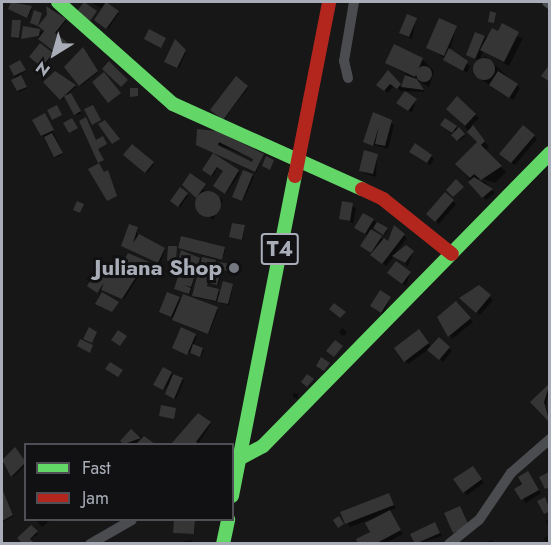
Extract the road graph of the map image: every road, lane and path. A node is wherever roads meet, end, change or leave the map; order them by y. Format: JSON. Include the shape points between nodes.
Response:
{"nodes":[{"id":1,"x":58,"y":2,"type":"edge"},
{"id":2,"x":329,"y":2,"type":"edge"},
{"id":3,"x":354,"y":2,"type":"edge"},
{"id":4,"x":348,"y":78,"type":"dead end"},
{"id":5,"x":549,"y":153,"type":"edge"},
{"id":6,"x":298,"y":158,"type":"junction"},
{"id":7,"x":452,"y":254,"type":"junction"},
{"id":8,"x":549,"y":439,"type":"edge"},
{"id":9,"x":237,"y":460,"type":"edge"},
{"id":10,"x":234,"y":482,"type":"edge"},
{"id":11,"x":128,"y":521,"type":"edge"},
{"id":12,"x":228,"y":521,"type":"edge"},
{"id":13,"x":90,"y":543,"type":"edge"},
{"id":14,"x":222,"y":543,"type":"edge"},
{"id":15,"x":449,"y":543,"type":"edge"}],
"edges":[{"from":1,"to":6,"type":"main road","via":[[165,99],[205,122]]},
{"from":2,"to":6,"type":"main road","number":"T4"},
{"from":3,"to":4,"type":"street","via":[[344,61]]},
{"from":5,"to":7,"type":"main road"},
{"from":6,"to":7,"type":"main road","via":[[402,211]]},
{"from":6,"to":9,"type":"main road","number":"T4"},
{"from":7,"to":9,"type":"main road","via":[[263,446]]},
{"from":8,"to":15,"type":"street","via":[[511,473],[478,520]]},
{"from":9,"to":10,"type":"main road","number":"T4"},
{"from":11,"to":13,"type":"street"},
{"from":12,"to":14,"type":"main road"}]}
